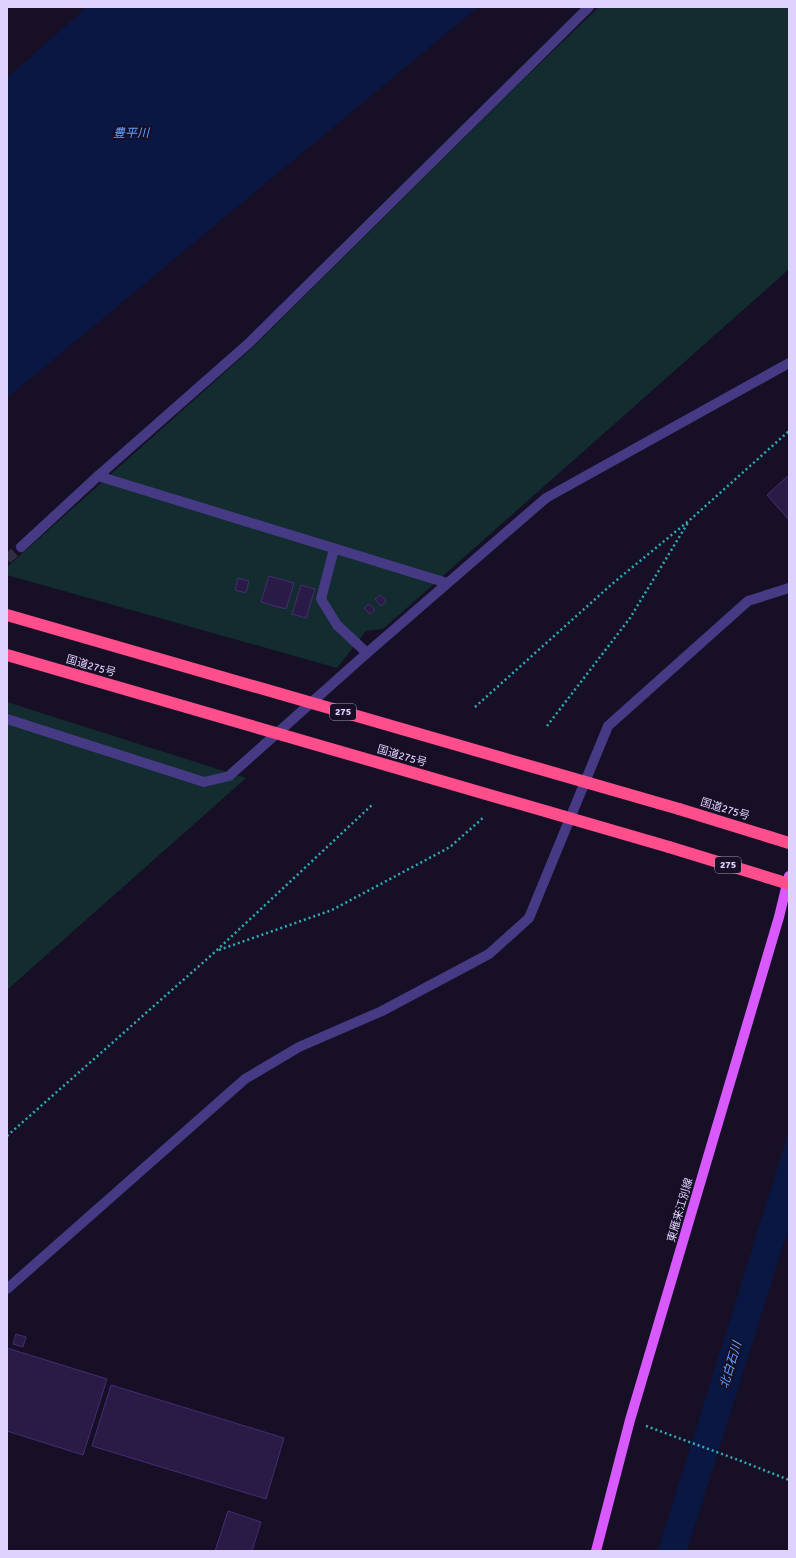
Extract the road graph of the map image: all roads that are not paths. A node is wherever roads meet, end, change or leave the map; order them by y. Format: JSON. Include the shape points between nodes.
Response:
{"nodes":[{"id":1,"x":589,"y":7,"type":"edge"},
{"id":2,"x":789,"y":363,"type":"edge"},
{"id":3,"x":98,"y":476,"type":"junction"},
{"id":4,"x":21,"y":547,"type":"tunnel mouth"},
{"id":5,"x":334,"y":549,"type":"junction"},
{"id":6,"x":447,"y":583,"type":"junction"},
{"id":7,"x":789,"y":588,"type":"edge"},
{"id":8,"x":7,"y":615,"type":"edge"},
{"id":9,"x":366,"y":653,"type":"junction"},
{"id":10,"x":7,"y":656,"type":"edge"},
{"id":11,"x":7,"y":719,"type":"edge"},
{"id":12,"x":789,"y":843,"type":"edge"},
{"id":13,"x":788,"y":881,"type":"edge"},
{"id":14,"x":7,"y":1289,"type":"edge"},
{"id":15,"x":596,"y":1551,"type":"edge"}],
"edges":[{"from":1,"to":3,"type":"street","via":[[249,343]]},
{"from":2,"to":6,"type":"street","via":[[546,498]]},
{"from":3,"to":4,"type":"street"},
{"from":3,"to":5,"type":"street"},
{"from":5,"to":6,"type":"street"},
{"from":5,"to":9,"type":"street","via":[[321,599],[337,625]]},
{"from":6,"to":9,"type":"street"},
{"from":7,"to":14,"type":"street","via":[[748,601],[608,726],[529,918],[489,954],[382,1011],[299,1047],[245,1079]]},
{"from":8,"to":12,"type":"highway","name":"国道275号","number":"275","bridge":true},
{"from":9,"to":11,"type":"street","via":[[229,776],[204,782]]},
{"from":10,"to":13,"type":"highway","name":"国道275号","number":"275","bridge":true},
{"from":13,"to":15,"type":"main road","name":"東雁来江別線","via":[[630,1420]]}]}
